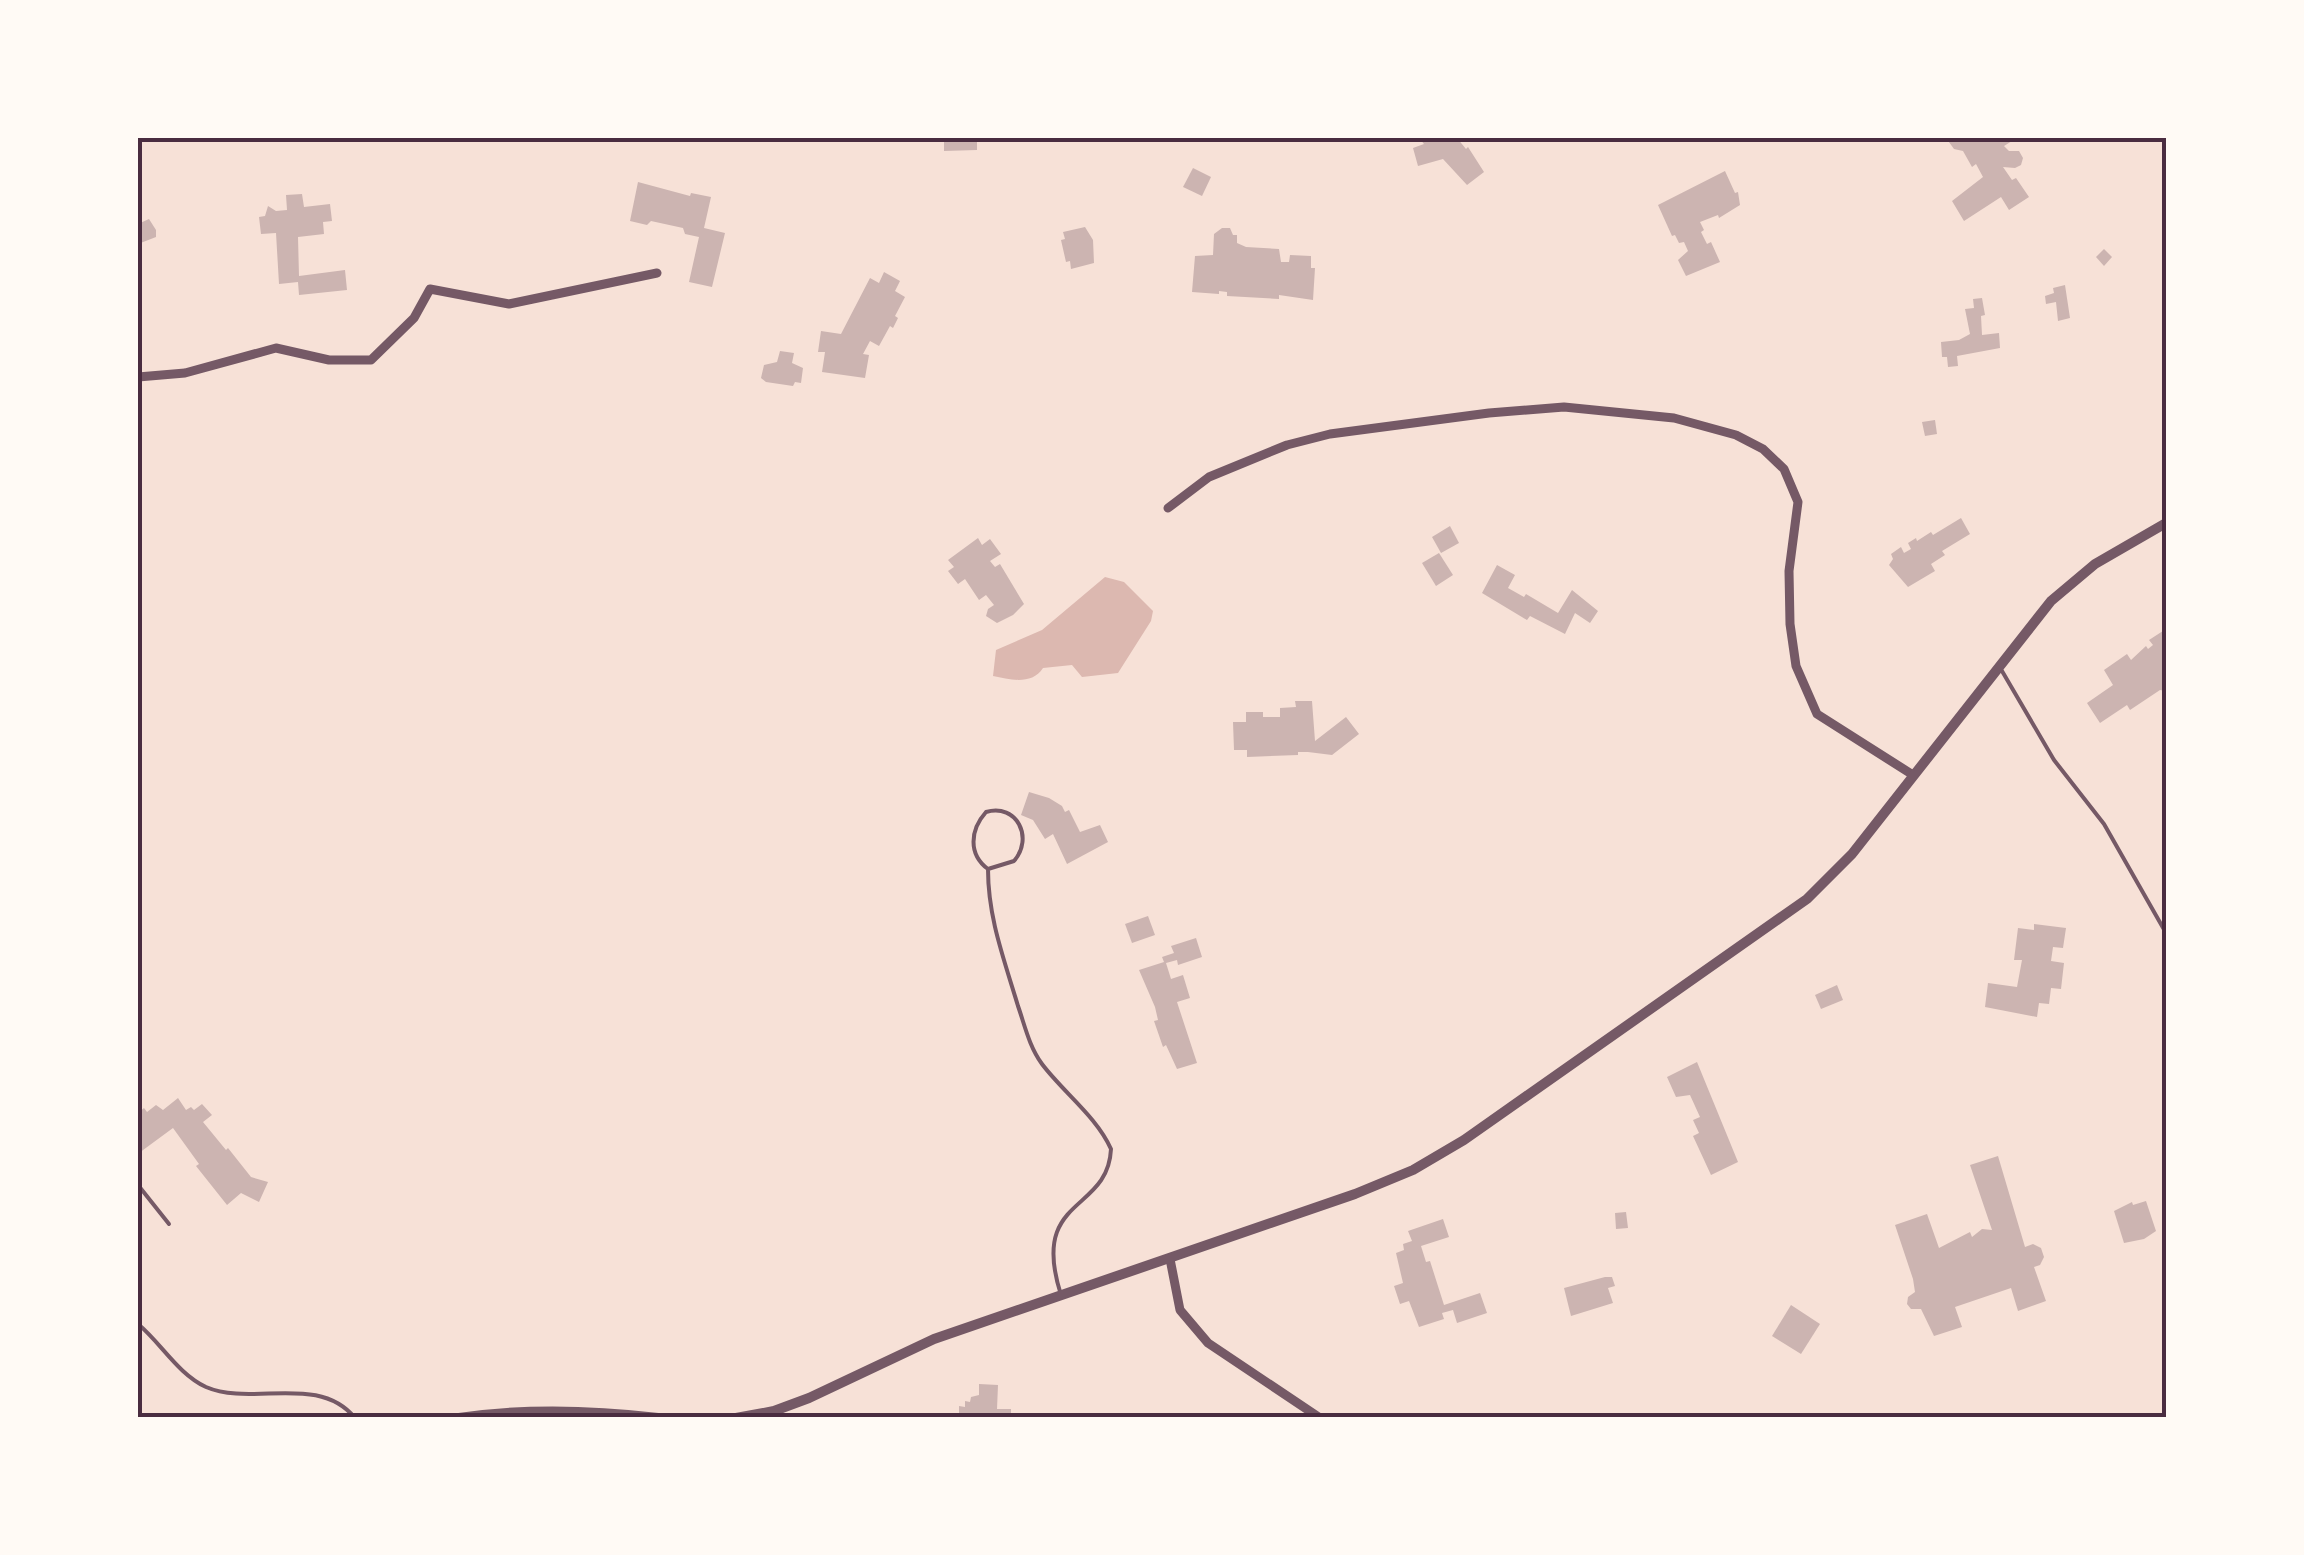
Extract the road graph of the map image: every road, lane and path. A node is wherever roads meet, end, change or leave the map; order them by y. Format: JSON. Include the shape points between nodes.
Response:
{"nodes":[{"id":1,"x":657,"y":273,"type":"dead end"},
{"id":2,"x":138,"y":376,"type":"edge"},
{"id":3,"x":1168,"y":508,"type":"dead end"},
{"id":4,"x":2166,"y":524,"type":"edge"},
{"id":5,"x":1999,"y":667,"type":"junction"},
{"id":6,"x":1912,"y":775,"type":"junction"},
{"id":7,"x":988,"y":869,"type":"junction"},
{"id":8,"x":2166,"y":933,"type":"edge"},
{"id":9,"x":138,"y":1185,"type":"edge"},
{"id":10,"x":169,"y":1224,"type":"dead end"},
{"id":11,"x":1170,"y":1259,"type":"junction"},
{"id":12,"x":1061,"y":1295,"type":"junction"},
{"id":13,"x":138,"y":1324,"type":"edge"},
{"id":14,"x":642,"y":1417,"type":"edge"},
{"id":15,"x":355,"y":1418,"type":"edge"},
{"id":16,"x":459,"y":1418,"type":"edge"},
{"id":17,"x":658,"y":1418,"type":"edge"},
{"id":18,"x":736,"y":1418,"type":"edge"},
{"id":19,"x":1320,"y":1418,"type":"edge"}],
"edges":[{"from":1,"to":2,"type":"street","via":[[509,304],[430,288],[414,318],[371,360],[329,360],[276,348],[185,373]]},
{"from":3,"to":6,"type":"street","via":[[1209,477],[1287,445],[1489,413],[1582,409],[1674,418],[1736,435],[1784,469],[1798,502],[1790,624],[1796,666],[1817,714]]},
{"from":4,"to":5,"type":"street","via":[[2094,564],[2051,601]]},
{"from":5,"to":6,"type":"street"},
{"from":5,"to":8,"type":"lane","via":[[2054,760],[2104,824]]},
{"from":6,"to":11,"type":"street","via":[[1807,900],[1464,1140],[1398,1176]]},
{"from":7,"to":7,"type":"lane","via":[[973,848],[975,829],[986,812],[1004,810],[1021,827],[1022,849],[1014,862]]},
{"from":7,"to":12,"type":"lane","via":[[994,929],[1027,1036],[1111,1149],[1108,1169],[1055,1235],[1052,1258]]},
{"from":9,"to":10,"type":"lane"},
{"from":11,"to":12,"type":"street"},
{"from":11,"to":19,"type":"street","via":[[1180,1310],[1208,1343]]},
{"from":12,"to":18,"type":"street","via":[[934,1338],[809,1398]]},
{"from":13,"to":15,"type":"lane","via":[[209,1388],[329,1398]]},
{"from":14,"to":16,"type":"street","via":[[571,1410]]},
{"from":14,"to":17,"type":"street"}]}
